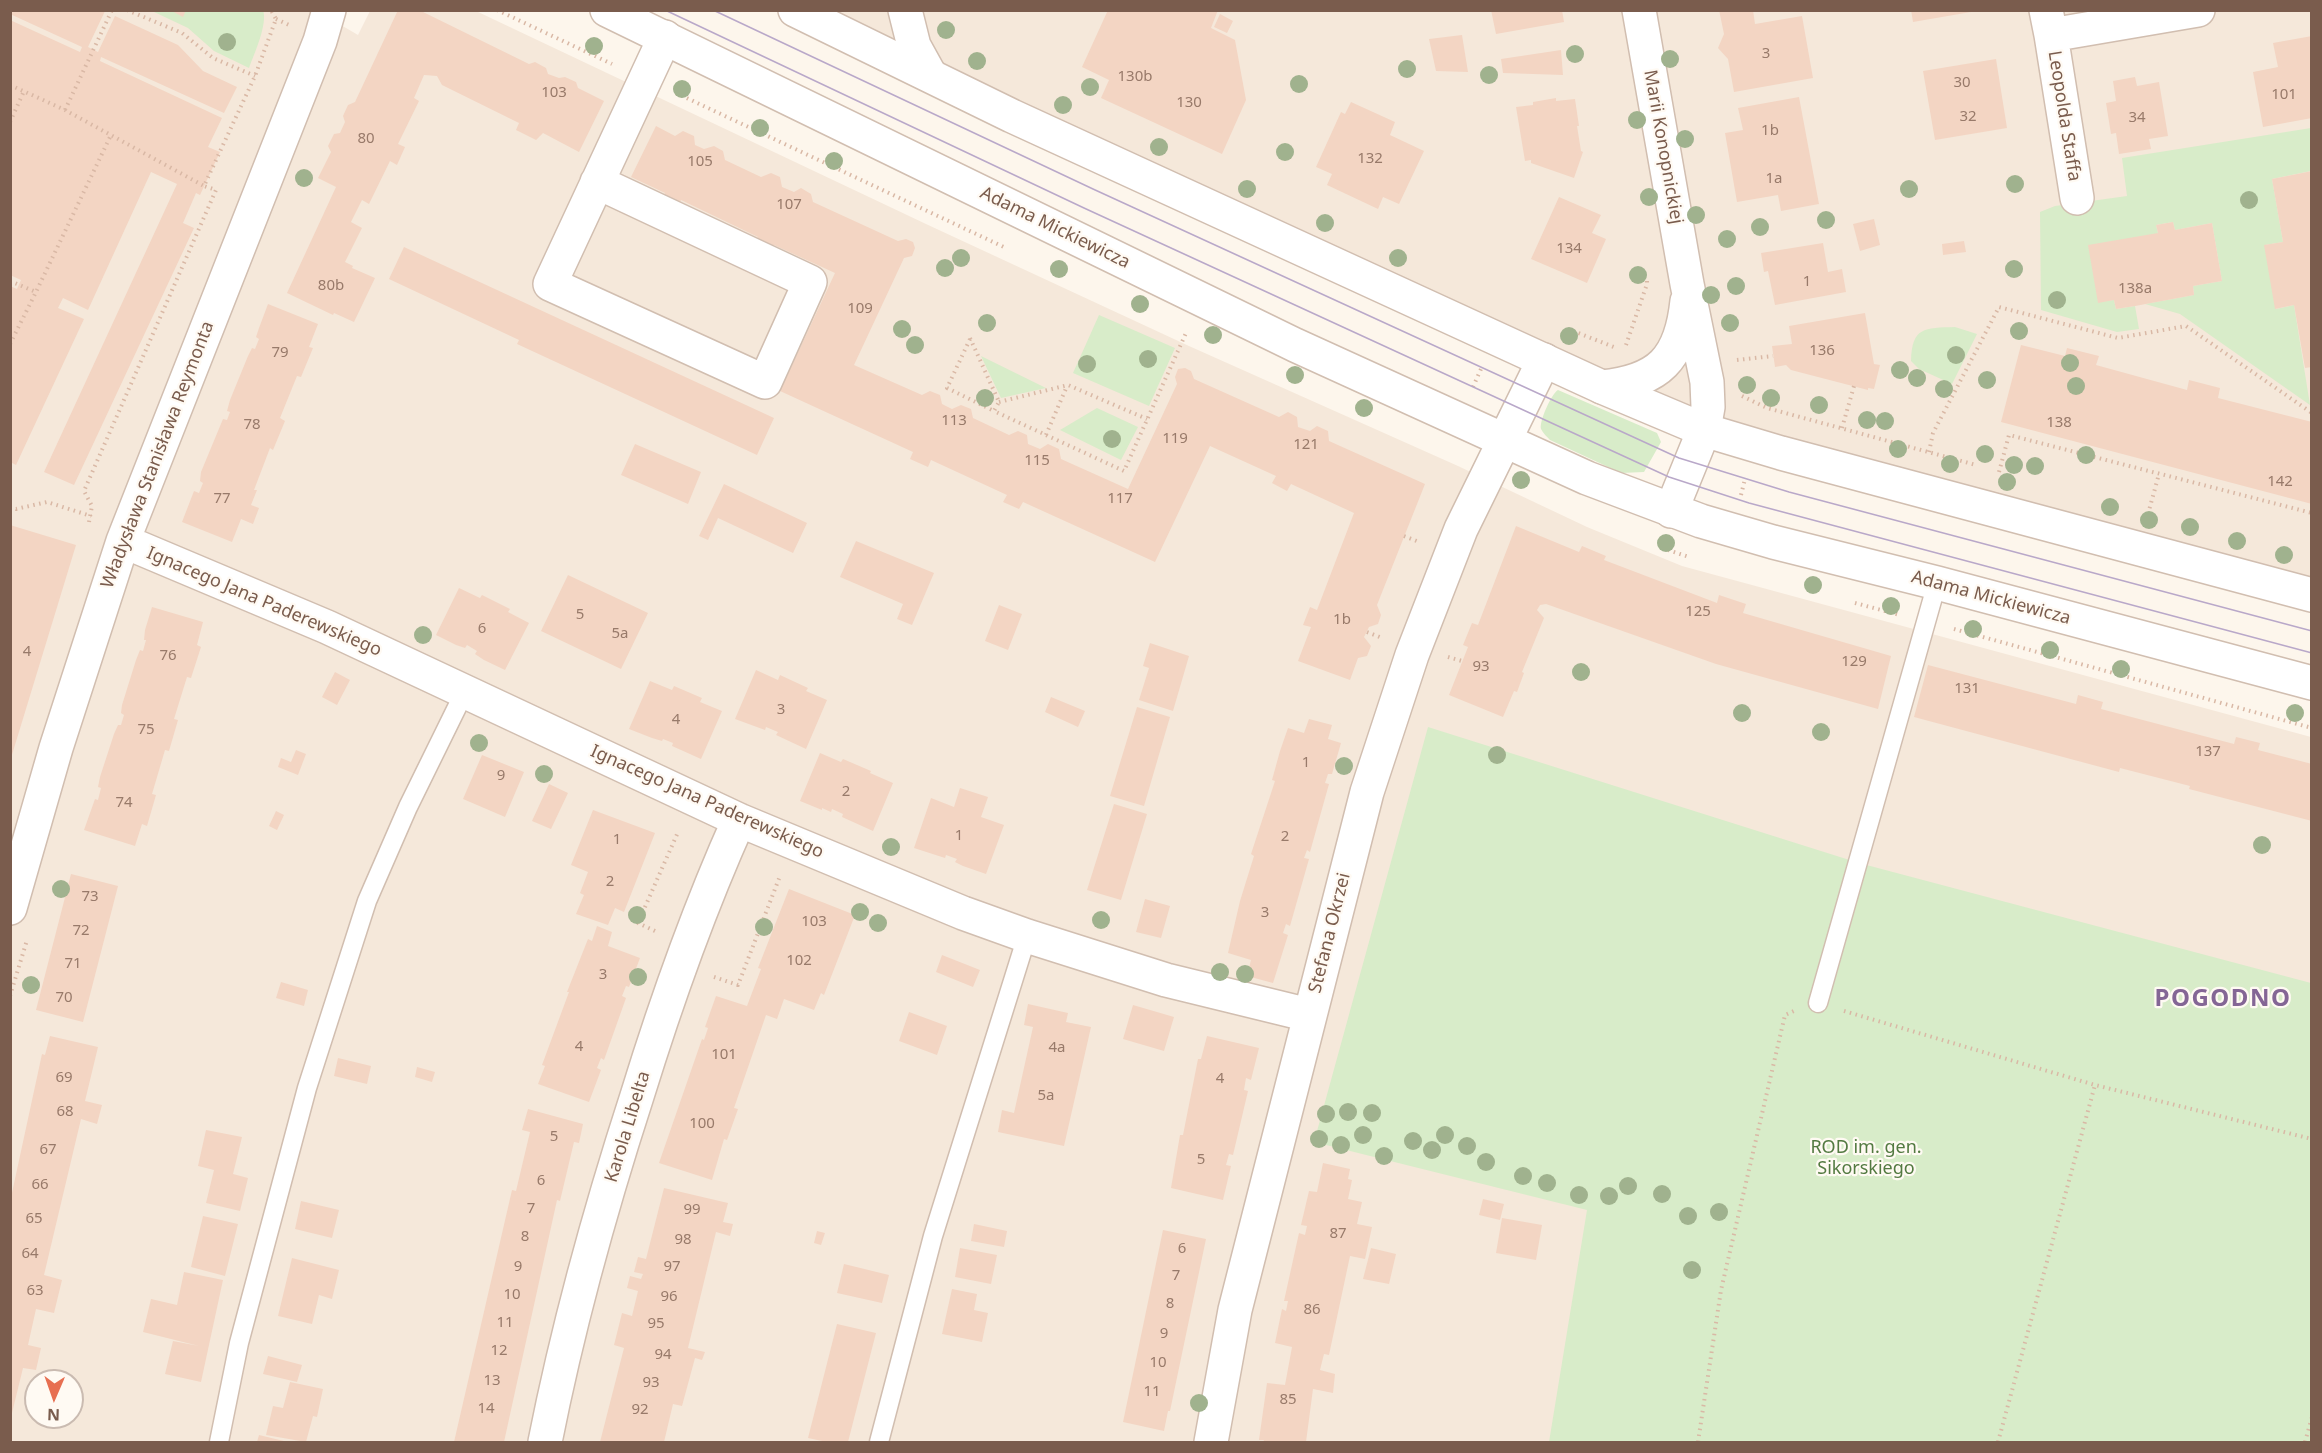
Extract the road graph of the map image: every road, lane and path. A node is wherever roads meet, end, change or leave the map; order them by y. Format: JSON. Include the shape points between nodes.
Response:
{"nodes":[{"id":1,"x":112,"y":10,"type":"edge"},
{"id":2,"x":127,"y":10,"type":"edge"},
{"id":3,"x":272,"y":10,"type":"edge"},
{"id":4,"x":329,"y":10,"type":"edge"},
{"id":5,"x":607,"y":10,"type":"edge"},
{"id":6,"x":795,"y":10,"type":"edge"},
{"id":7,"x":905,"y":10,"type":"edge"},
{"id":8,"x":1639,"y":10,"type":"edge"},
{"id":9,"x":2198,"y":10,"type":"edge"},
{"id":10,"x":2048,"y":23,"type":"edge"},
{"id":11,"x":665,"y":37,"type":"junction"},
{"id":12,"x":930,"y":75,"type":"junction"},
{"id":13,"x":255,"y":76,"type":"junction"},
{"id":14,"x":10,"y":85,"type":"edge"},
{"id":15,"x":24,"y":91,"type":"junction"},
{"id":16,"x":65,"y":110,"type":"junction"},
{"id":17,"x":10,"y":122,"type":"edge"},
{"id":18,"x":111,"y":135,"type":"junction"},
{"id":19,"x":597,"y":182,"type":"junction"},
{"id":20,"x":2077,"y":198,"type":"dead end"},
{"id":21,"x":10,"y":281,"type":"edge"},
{"id":22,"x":1687,"y":284,"type":"junction"},
{"id":23,"x":36,"y":292,"type":"junction"},
{"id":24,"x":1572,"y":331,"type":"dead end"},
{"id":25,"x":1186,"y":333,"type":"dead end"},
{"id":26,"x":10,"y":344,"type":"edge"},
{"id":27,"x":1624,"y":351,"type":"dead end"},
{"id":28,"x":1773,"y":356,"type":"dead end"},
{"id":29,"x":1544,"y":360,"type":"junction"},
{"id":30,"x":1485,"y":362,"type":"dead end"},
{"id":31,"x":1727,"y":362,"type":"dead end"},
{"id":32,"x":1068,"y":385,"type":"junction"},
{"id":33,"x":1854,"y":386,"type":"dead end"},
{"id":34,"x":1602,"y":387,"type":"junction"},
{"id":35,"x":1470,"y":392,"type":"dead end"},
{"id":36,"x":999,"y":402,"type":"junction"},
{"id":37,"x":994,"y":411,"type":"junction"},
{"id":38,"x":2312,"y":413,"type":"edge"},
{"id":39,"x":1148,"y":419,"type":"junction"},
{"id":40,"x":1842,"y":428,"type":"dead end"},
{"id":41,"x":1704,"y":430,"type":"junction"},
{"id":42,"x":1046,"y":435,"type":"junction"},
{"id":43,"x":1505,"y":440,"type":"junction"},
{"id":44,"x":1929,"y":452,"type":"dead end"},
{"id":45,"x":1748,"y":468,"type":"dead end"},
{"id":46,"x":1999,"y":472,"type":"dead end"},
{"id":47,"x":2159,"y":474,"type":"junction"},
{"id":48,"x":1740,"y":500,"type":"dead end"},
{"id":49,"x":10,"y":507,"type":"edge"},
{"id":50,"x":1671,"y":510,"type":"junction"},
{"id":51,"x":2312,"y":513,"type":"edge"},
{"id":52,"x":2148,"y":514,"type":"dead end"},
{"id":53,"x":91,"y":516,"type":"dead end"},
{"id":54,"x":123,"y":541,"type":"junction"},
{"id":55,"x":1658,"y":546,"type":"dead end"},
{"id":56,"x":1690,"y":558,"type":"dead end"},
{"id":57,"x":1937,"y":583,"type":"junction"},
{"id":58,"x":2312,"y":595,"type":"edge"},
{"id":59,"x":1845,"y":600,"type":"dead end"},
{"id":60,"x":1926,"y":621,"type":"junction"},
{"id":61,"x":2312,"y":683,"type":"edge"},
{"id":62,"x":465,"y":691,"type":"junction"},
{"id":63,"x":2312,"y":728,"type":"edge"},
{"id":64,"x":24,"y":806,"type":"edge"},
{"id":65,"x":739,"y":820,"type":"junction"},
{"id":66,"x":681,"y":825,"type":"dead end"},
{"id":67,"x":784,"y":865,"type":"dead end"},
{"id":68,"x":10,"y":908,"type":"edge"},
{"id":69,"x":656,"y":932,"type":"dead end"},
{"id":70,"x":1027,"y":936,"type":"junction"},
{"id":71,"x":710,"y":976,"type":"dead end"},
{"id":72,"x":1818,"y":1003,"type":"junction"},
{"id":73,"x":1309,"y":1015,"type":"junction"},
{"id":74,"x":2095,"y":1085,"type":"junction"},
{"id":75,"x":2312,"y":1139,"type":"edge"},
{"id":76,"x":2312,"y":1417,"type":"edge"},
{"id":77,"x":219,"y":1443,"type":"edge"},
{"id":78,"x":545,"y":1443,"type":"edge"},
{"id":79,"x":879,"y":1443,"type":"edge"},
{"id":80,"x":1211,"y":1443,"type":"edge"},
{"id":81,"x":1698,"y":1443,"type":"edge"},
{"id":82,"x":1998,"y":1443,"type":"edge"},
{"id":83,"x":2305,"y":1443,"type":"edge"}],
"edges":[{"from":1,"to":16,"type":"path"},
{"from":2,"to":13,"type":"path","via":[[182,33],[213,58]]},
{"from":3,"to":13,"type":"path","via":[[276,19]]},
{"from":4,"to":54,"type":"street","name":"Władysława Stanisława Reymonta"},
{"from":5,"to":11,"type":"street","name":"Adama Mickiewicza"},
{"from":6,"to":12,"type":"street"},
{"from":7,"to":12,"type":"street","via":[[914,46]]},
{"from":8,"to":22,"type":"street","name":"Marii Konopnickiej"},
{"from":9,"to":10,"type":"street","name":"Leopolda Staffa"},
{"from":10,"to":20,"type":"street","name":"Leopolda Staffa"},
{"from":11,"to":19,"type":"street"},
{"from":11,"to":43,"type":"street","name":"Adama Mickiewicza","via":[[1295,345]]},
{"from":12,"to":29,"type":"street"},
{"from":13,"to":18,"type":"path","via":[[204,186]]},
{"from":14,"to":15,"type":"path"},
{"from":15,"to":16,"type":"path"},
{"from":15,"to":17,"type":"path"},
{"from":16,"to":18,"type":"path"},
{"from":18,"to":23,"type":"path"},
{"from":19,"to":19,"type":"street","via":[[550,284],[765,382],[810,282]]},
{"from":21,"to":23,"type":"path"},
{"from":22,"to":34,"type":"street","name":"Marii Konopnickiej","via":[[1681,333],[1663,364],[1640,380]]},
{"from":22,"to":41,"type":"street","name":"Marii Konopnickiej","via":[[1707,382]]},
{"from":23,"to":26,"type":"path"},
{"from":24,"to":27,"type":"path"},
{"from":25,"to":39,"type":"path"},
{"from":28,"to":31,"type":"path"},
{"from":29,"to":34,"type":"street"},
{"from":29,"to":43,"type":"street"},
{"from":30,"to":35,"type":"path"},
{"from":32,"to":36,"type":"path"},
{"from":32,"to":39,"type":"path"},
{"from":32,"to":42,"type":"path"},
{"from":33,"to":40,"type":"path"},
{"from":34,"to":41,"type":"street"},
{"from":36,"to":37,"type":"path"},
{"from":36,"to":37,"type":"path","via":[[970,339],[947,388]]},
{"from":37,"to":42,"type":"path"},
{"from":38,"to":44,"type":"path","via":[[2186,326],[2118,338],[1999,307],[1933,433]]},
{"from":39,"to":42,"type":"path","via":[[1124,471]]},
{"from":41,"to":50,"type":"street"},
{"from":41,"to":58,"type":"street"},
{"from":43,"to":50,"type":"street","name":"Adama Mickiewicza","via":[[1587,478]]},
{"from":43,"to":73,"type":"street","name":"Stefana Okrzei","via":[[1461,529],[1390,718]]},
{"from":45,"to":48,"type":"path"},
{"from":46,"to":47,"type":"path","via":[[2009,435]]},
{"from":47,"to":51,"type":"path"},
{"from":47,"to":52,"type":"path"},
{"from":49,"to":53,"type":"path","via":[[46,502]]},
{"from":50,"to":57,"type":"street","name":"Adama Mickiewicza","via":[[1773,542]]},
{"from":54,"to":62,"type":"street","name":"Ignacego Jana Paderewskiego","via":[[327,627]]},
{"from":54,"to":64,"type":"street","name":"Władysława Stanisława Reymonta","via":[[76,683]]},
{"from":55,"to":56,"type":"path"},
{"from":57,"to":60,"type":"lane"},
{"from":57,"to":61,"type":"street","name":"Adama Mickiewicza"},
{"from":59,"to":60,"type":"path"},
{"from":60,"to":63,"type":"path"},
{"from":60,"to":72,"type":"lane"},
{"from":62,"to":65,"type":"street","name":"Ignacego Jana Paderewskiego"},
{"from":62,"to":77,"type":"lane","via":[[367,901],[307,1088],[239,1343]]},
{"from":64,"to":68,"type":"street","name":"Władysława Stanisława Reymonta"},
{"from":65,"to":70,"type":"street","name":"Ignacego Jana Paderewskiego"},
{"from":65,"to":78,"type":"street","name":"Karola Libelta","via":[[684,955],[626,1130],[570,1330]]},
{"from":66,"to":69,"type":"path","via":[[638,923]]},
{"from":67,"to":71,"type":"path","via":[[738,985]]},
{"from":70,"to":73,"type":"street","name":"Ignacego Jana Paderewskiego","via":[[1167,980]]},
{"from":70,"to":79,"type":"lane","via":[[933,1236]]},
{"from":72,"to":74,"type":"path"},
{"from":72,"to":81,"type":"path","via":[[1785,1015],[1721,1290]]},
{"from":73,"to":80,"type":"street","name":"Stefana Okrzei","via":[[1235,1310]]},
{"from":74,"to":75,"type":"path"},
{"from":74,"to":82,"type":"path"},
{"from":76,"to":83,"type":"path"}]}
